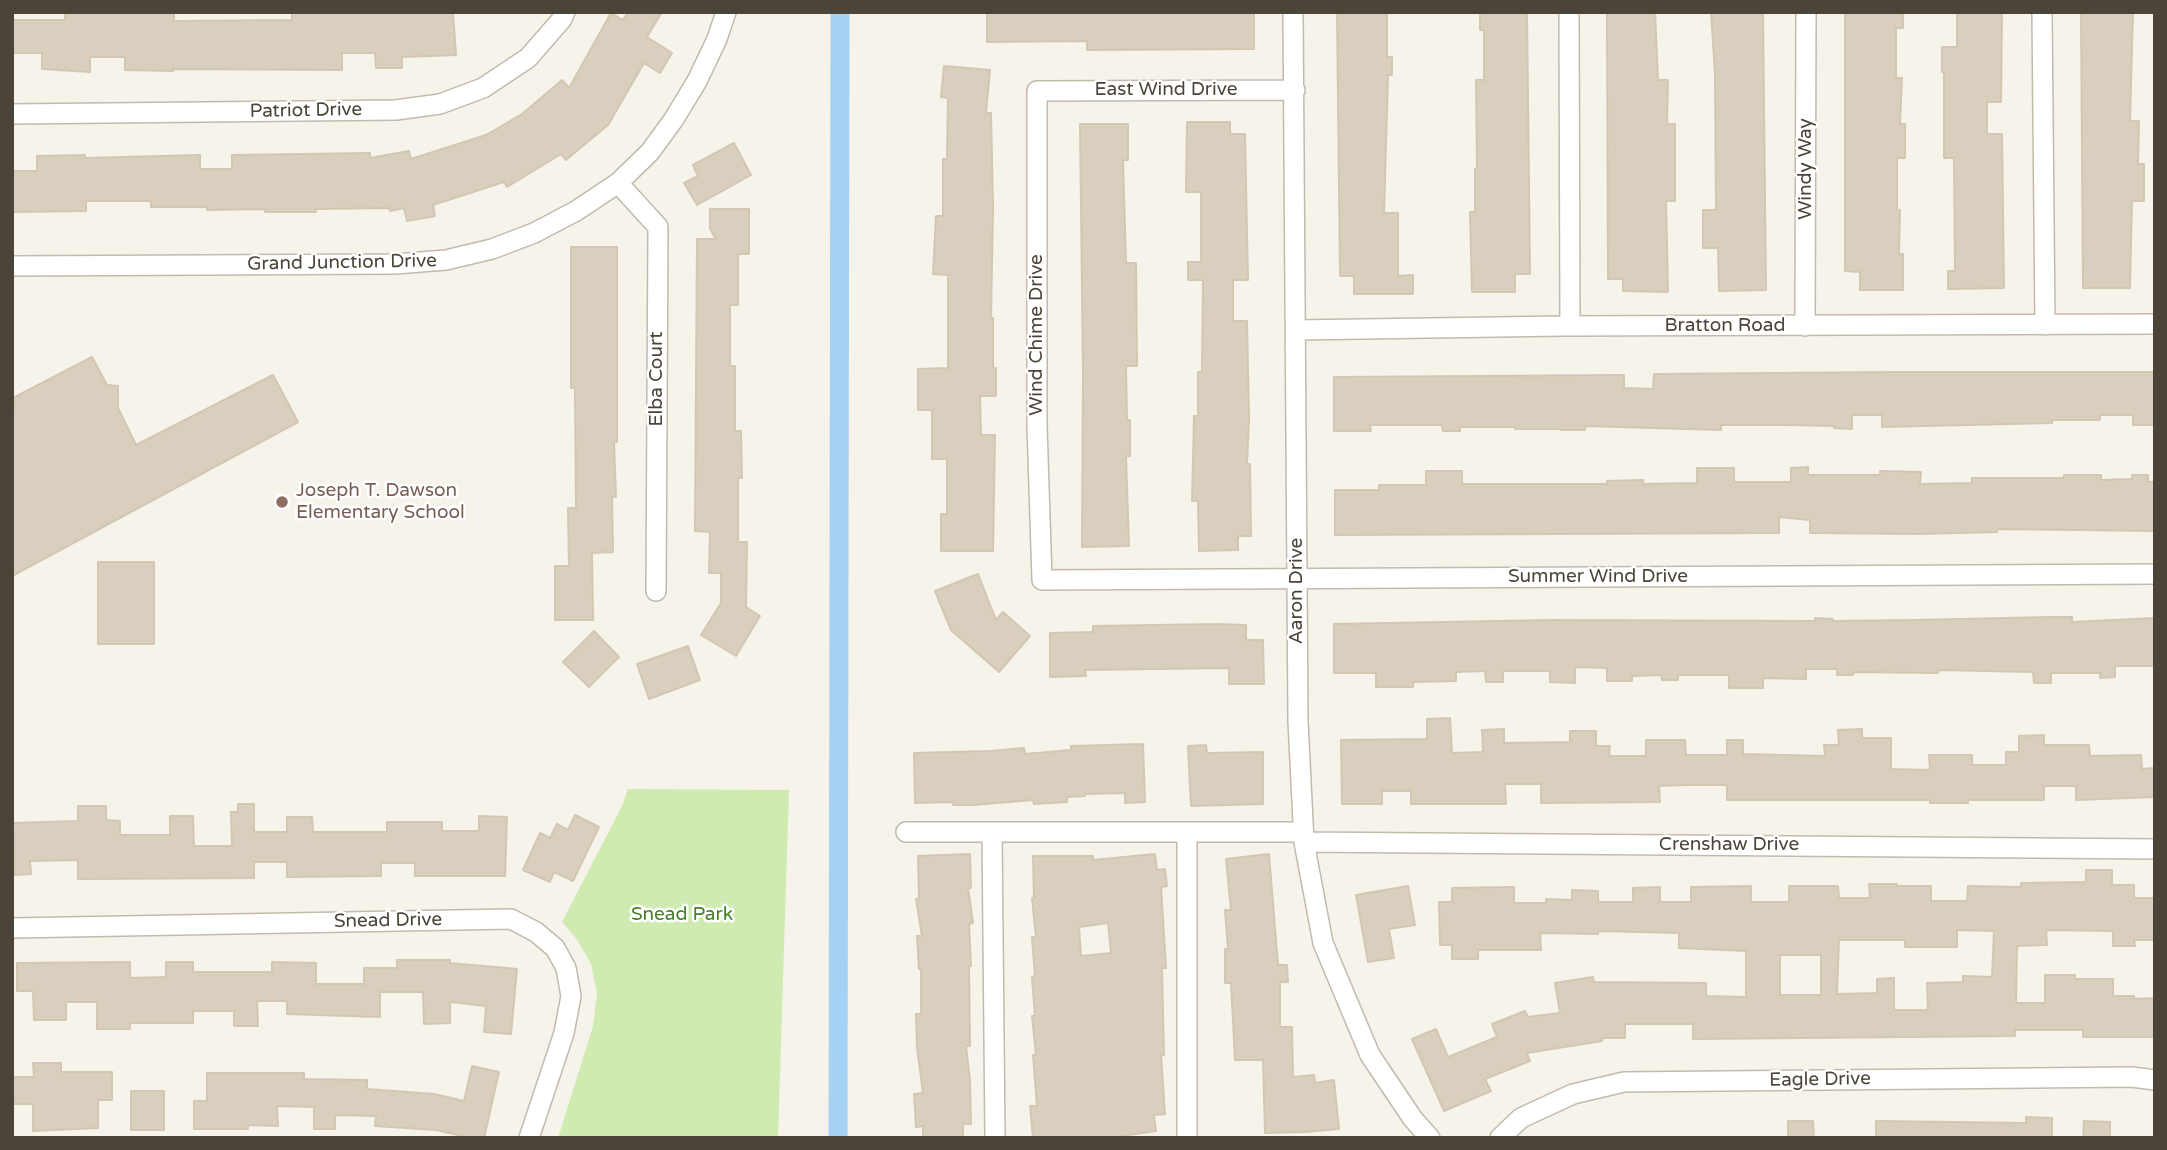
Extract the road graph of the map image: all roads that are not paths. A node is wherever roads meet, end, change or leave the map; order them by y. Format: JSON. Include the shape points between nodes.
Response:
{"nodes":[{"id":1,"x":565,"y":12,"type":"edge"},
{"id":2,"x":726,"y":12,"type":"edge"},
{"id":3,"x":1293,"y":12,"type":"edge"},
{"id":4,"x":1569,"y":12,"type":"edge"},
{"id":5,"x":1806,"y":12,"type":"edge"},
{"id":6,"x":2042,"y":12,"type":"edge"},
{"id":7,"x":1294,"y":90,"type":"junction"},
{"id":8,"x":1037,"y":91,"type":"joint"},
{"id":9,"x":12,"y":114,"type":"edge"},
{"id":10,"x":618,"y":183,"type":"junction"},
{"id":11,"x":12,"y":266,"type":"edge"},
{"id":12,"x":2155,"y":324,"type":"edge"},
{"id":13,"x":2045,"y":325,"type":"junction"},
{"id":14,"x":1570,"y":326,"type":"junction"},
{"id":15,"x":1805,"y":326,"type":"junction"},
{"id":16,"x":1296,"y":330,"type":"junction"},
{"id":17,"x":2155,"y":574,"type":"edge"},
{"id":18,"x":1297,"y":578,"type":"junction"},
{"id":19,"x":1042,"y":580,"type":"joint"},
{"id":20,"x":656,"y":591,"type":"dead end"},
{"id":21,"x":906,"y":832,"type":"dead end"},
{"id":22,"x":992,"y":832,"type":"junction"},
{"id":23,"x":1187,"y":832,"type":"junction"},
{"id":24,"x":1304,"y":837,"type":"junction"},
{"id":25,"x":2155,"y":849,"type":"edge"},
{"id":26,"x":12,"y":928,"type":"edge"},
{"id":27,"x":2155,"y":1080,"type":"edge"},
{"id":28,"x":529,"y":1138,"type":"edge"},
{"id":29,"x":995,"y":1138,"type":"edge"},
{"id":30,"x":1187,"y":1138,"type":"edge"},
{"id":31,"x":1430,"y":1138,"type":"edge"},
{"id":32,"x":1500,"y":1138,"type":"edge"}],
"edges":[{"from":1,"to":9,"type":"street","name":"Patriot Drive","via":[[528,58],[483,88],[440,104],[396,110]]},
{"from":2,"to":10,"type":"street","name":"Grand Junction Drive","via":[[697,81],[674,119],[650,152]]},
{"from":3,"to":7,"type":"street","name":"Aaron Drive"},
{"from":4,"to":14,"type":"street"},
{"from":5,"to":15,"type":"street","name":"Windy Way"},
{"from":6,"to":13,"type":"street"},
{"from":7,"to":8,"type":"street","name":"East Wind Drive"},
{"from":7,"to":16,"type":"street","name":"Aaron Drive"},
{"from":8,"to":19,"type":"street","name":"Wind Chime Drive"},
{"from":10,"to":11,"type":"street","name":"Grand Junction Drive","via":[[534,233],[446,260]]},
{"from":10,"to":20,"type":"street","name":"Elba Court","via":[[658,227]]},
{"from":12,"to":13,"type":"street","name":"Bratton Road"},
{"from":13,"to":15,"type":"street","name":"Bratton Road"},
{"from":14,"to":15,"type":"street","name":"Bratton Road"},
{"from":14,"to":16,"type":"street","name":"Bratton Road"},
{"from":16,"to":18,"type":"street","name":"Aaron Drive"},
{"from":17,"to":18,"type":"street","name":"Summer Wind Drive"},
{"from":18,"to":19,"type":"street","name":"Summer Wind Drive"},
{"from":18,"to":24,"type":"street","name":"Aaron Drive"},
{"from":21,"to":22,"type":"street","name":"Crenshaw Drive"},
{"from":22,"to":23,"type":"street","name":"Crenshaw Drive"},
{"from":22,"to":29,"type":"street"},
{"from":23,"to":24,"type":"street","name":"Crenshaw Drive"},
{"from":23,"to":30,"type":"street"},
{"from":24,"to":25,"type":"street","name":"Crenshaw Drive"},
{"from":24,"to":31,"type":"street","name":"Aaron Drive","via":[[1323,943],[1370,1055]]},
{"from":26,"to":28,"type":"street","name":"Snead Drive","via":[[512,919],[555,948],[566,968],[571,996],[564,1033]]},
{"from":27,"to":32,"type":"street","name":"Eagle Drive","via":[[1624,1082],[1573,1094],[1521,1118]]}]}
